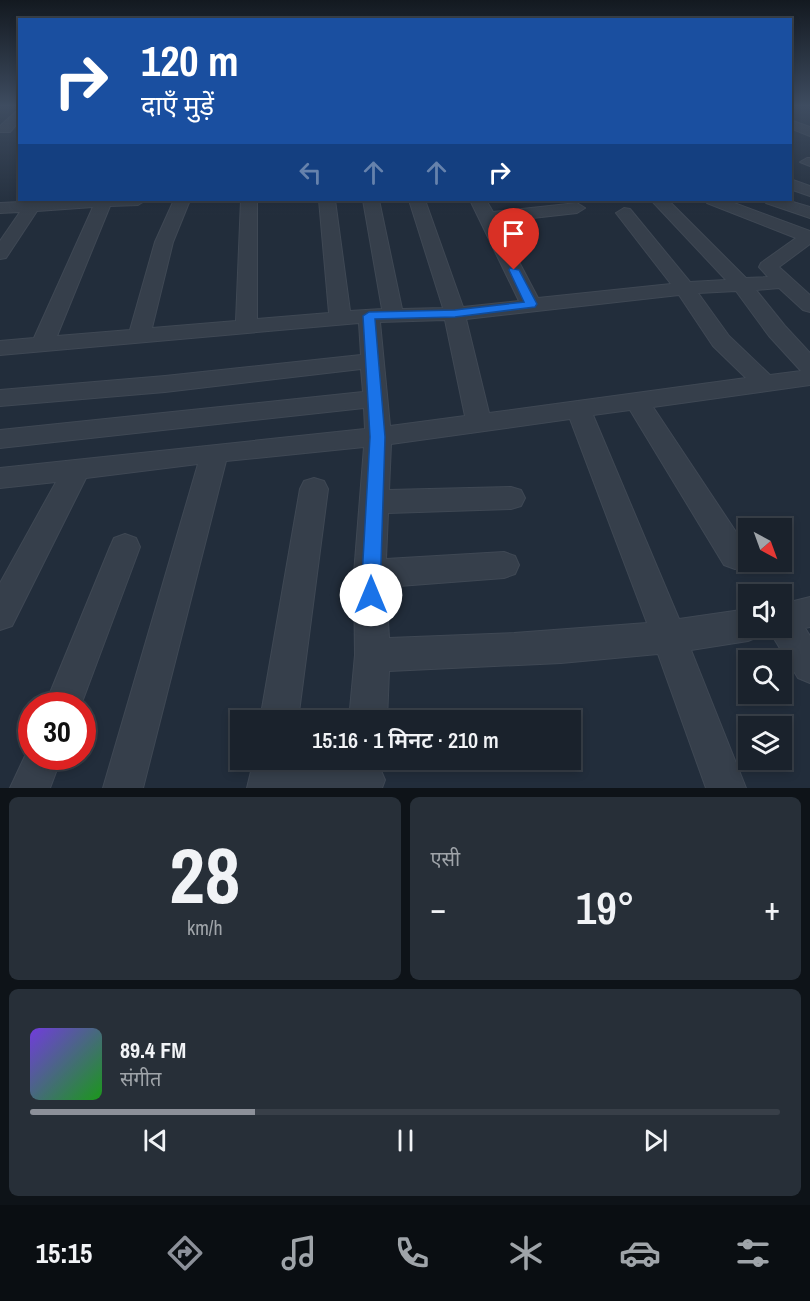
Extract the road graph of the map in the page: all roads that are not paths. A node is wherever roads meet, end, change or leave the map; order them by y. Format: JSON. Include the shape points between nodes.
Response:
{"nodes":[{"id":1,"x":792,"y":185,"type":"edge"},
{"id":2,"x":810,"y":191,"type":"edge"},
{"id":3,"x":18,"y":193,"type":"edge"},
{"id":4,"x":101,"y":201,"type":"edge"},
{"id":5,"x":182,"y":201,"type":"edge"},
{"id":6,"x":249,"y":201,"type":"edge"},
{"id":7,"x":327,"y":201,"type":"edge"},
{"id":8,"x":371,"y":201,"type":"edge"},
{"id":9,"x":417,"y":201,"type":"edge"},
{"id":10,"x":482,"y":201,"type":"edge"},
{"id":11,"x":660,"y":201,"type":"edge"},
{"id":12,"x":716,"y":201,"type":"edge"},
{"id":13,"x":775,"y":201,"type":"edge"},
{"id":14,"x":60,"y":202,"type":"edge"},
{"id":15,"x":32,"y":206,"type":"junction"},
{"id":16,"x":4,"y":208,"type":"edge"},
{"id":17,"x":577,"y":208,"type":"dead end"},
{"id":18,"x":624,"y":213,"type":"dead end"},
{"id":19,"x":810,"y":213,"type":"edge"},
{"id":20,"x":488,"y":218,"type":"junction"},
{"id":21,"x":810,"y":237,"type":"edge"},
{"id":22,"x":0,"y":254,"type":"edge"},
{"id":23,"x":783,"y":282,"type":"junction"},
{"id":24,"x":742,"y":285,"type":"junction"},
{"id":25,"x":685,"y":288,"type":"junction"},
{"id":26,"x":531,"y":304,"type":"junction"},
{"id":27,"x":810,"y":306,"type":"edge"},
{"id":28,"x":455,"y":314,"type":"junction"},
{"id":29,"x":367,"y":316,"type":"junction"},
{"id":30,"x":246,"y":328,"type":"junction"},
{"id":31,"x":139,"y":337,"type":"junction"},
{"id":32,"x":42,"y":345,"type":"junction"},
{"id":33,"x":0,"y":348,"type":"edge"},
{"id":34,"x":372,"y":361,"type":"junction"},
{"id":35,"x":810,"y":366,"type":"edge"},
{"id":36,"x":810,"y":377,"type":"edge"},
{"id":37,"x":765,"y":383,"type":"junction"},
{"id":38,"x":0,"y":398,"type":"edge"},
{"id":39,"x":375,"y":399,"type":"junction"},
{"id":40,"x":636,"y":400,"type":"junction"},
{"id":41,"x":578,"y":408,"type":"junction"},
{"id":42,"x":478,"y":423,"type":"junction"},
{"id":43,"x":378,"y":437,"type":"junction"},
{"id":44,"x":0,"y":439,"type":"edge"},
{"id":45,"x":215,"y":453,"type":"junction"},
{"id":46,"x":77,"y":469,"type":"junction"},
{"id":47,"x":0,"y":478,"type":"edge"},
{"id":48,"x":314,"y":489,"type":"dead end"},
{"id":49,"x":511,"y":498,"type":"dead end"},
{"id":50,"x":374,"y":502,"type":"junction"},
{"id":51,"x":125,"y":547,"type":"dead end"},
{"id":52,"x":735,"y":556,"type":"dead end"},
{"id":53,"x":504,"y":565,"type":"dead end"},
{"id":54,"x":370,"y":574,"type":"junction"},
{"id":55,"x":810,"y":612,"type":"edge"},
{"id":56,"x":0,"y":615,"type":"edge"},
{"id":57,"x":792,"y":618,"type":"edge"},
{"id":58,"x":738,"y":627,"type":"edge"},
{"id":59,"x":792,"y":637,"type":"edge"},
{"id":60,"x":670,"y":639,"type":"junction"},
{"id":61,"x":372,"y":655,"type":"junction"},
{"id":62,"x":810,"y":666,"type":"edge"},
{"id":63,"x":68,"y":692,"type":"edge"},
{"id":64,"x":281,"y":710,"type":"edge"},
{"id":65,"x":369,"y":710,"type":"edge"},
{"id":66,"x":37,"y":770,"type":"edge"},
{"id":67,"x":365,"y":776,"type":"edge"},
{"id":68,"x":269,"y":777,"type":"edge"},
{"id":69,"x":30,"y":788,"type":"edge"},
{"id":70,"x":123,"y":788,"type":"edge"},
{"id":71,"x":726,"y":788,"type":"edge"}],
"edges":[{"from":1,"to":2,"type":"street"},
{"from":3,"to":16,"type":"street"},
{"from":4,"to":14,"type":"street"},
{"from":4,"to":32,"type":"street"},
{"from":5,"to":31,"type":"street","via":[[164,242]]},
{"from":6,"to":30,"type":"street"},
{"from":7,"to":29,"type":"street"},
{"from":8,"to":29,"type":"street"},
{"from":9,"to":28,"type":"street"},
{"from":10,"to":20,"type":"street"},
{"from":11,"to":24,"type":"street"},
{"from":12,"to":21,"type":"street"},
{"from":13,"to":19,"type":"street"},
{"from":14,"to":15,"type":"street"},
{"from":15,"to":16,"type":"street"},
{"from":15,"to":22,"type":"street"},
{"from":17,"to":20,"type":"street"},
{"from":18,"to":25,"type":"street"},
{"from":20,"to":26,"type":"street"},
{"from":21,"to":23,"type":"street","via":[[768,264]]},
{"from":23,"to":24,"type":"street"},
{"from":23,"to":27,"type":"street"},
{"from":24,"to":25,"type":"street"},
{"from":24,"to":35,"type":"street"},
{"from":25,"to":26,"type":"street"},
{"from":25,"to":37,"type":"street","via":[[721,341]]},
{"from":26,"to":28,"type":"street"},
{"from":28,"to":29,"type":"street"},
{"from":28,"to":42,"type":"street"},
{"from":29,"to":30,"type":"street"},
{"from":29,"to":34,"type":"street"},
{"from":30,"to":31,"type":"street"},
{"from":31,"to":32,"type":"street"},
{"from":32,"to":33,"type":"street"},
{"from":34,"to":38,"type":"street"},
{"from":34,"to":39,"type":"street"},
{"from":36,"to":37,"type":"street"},
{"from":37,"to":40,"type":"street"},
{"from":39,"to":43,"type":"street"},
{"from":39,"to":44,"type":"street"},
{"from":40,"to":41,"type":"street"},
{"from":40,"to":52,"type":"street"},
{"from":41,"to":42,"type":"street"},
{"from":41,"to":60,"type":"street"},
{"from":42,"to":43,"type":"street"},
{"from":43,"to":45,"type":"street"},
{"from":43,"to":50,"type":"street"},
{"from":45,"to":46,"type":"street"},
{"from":45,"to":70,"type":"street"},
{"from":46,"to":47,"type":"street"},
{"from":46,"to":56,"type":"street"},
{"from":48,"to":64,"type":"street"},
{"from":49,"to":50,"type":"street"},
{"from":50,"to":54,"type":"street"},
{"from":51,"to":63,"type":"street"},
{"from":53,"to":54,"type":"street"},
{"from":54,"to":61,"type":"street"},
{"from":55,"to":57,"type":"street"},
{"from":58,"to":60,"type":"street"},
{"from":59,"to":62,"type":"street"},
{"from":60,"to":61,"type":"street","via":[[543,650]]},
{"from":60,"to":71,"type":"street"},
{"from":61,"to":65,"type":"street"},
{"from":66,"to":69,"type":"street"},
{"from":67,"to":68,"type":"street"}]}
